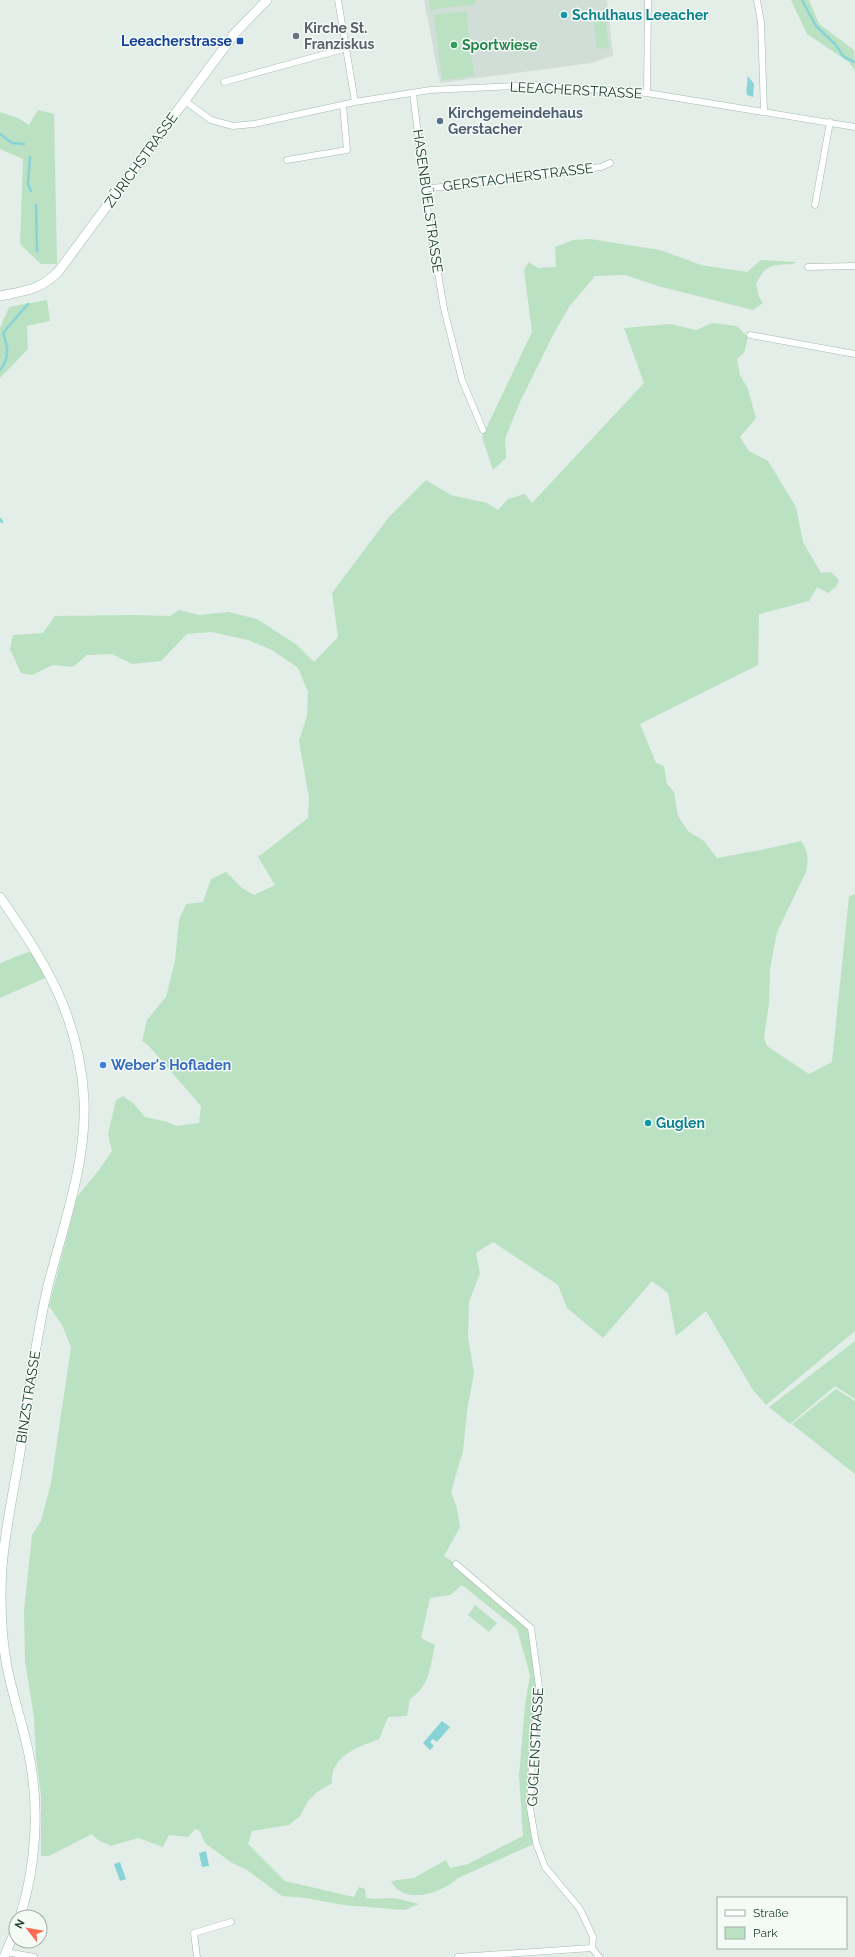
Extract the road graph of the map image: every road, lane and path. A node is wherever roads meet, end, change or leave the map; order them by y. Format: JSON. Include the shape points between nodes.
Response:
{"nodes":[{"id":1,"x":267,"y":0,"type":"edge"},
{"id":2,"x":338,"y":0,"type":"edge"},
{"id":3,"x":648,"y":0,"type":"edge"},
{"id":4,"x":757,"y":0,"type":"edge"},
{"id":5,"x":347,"y":48,"type":"junction"},
{"id":6,"x":224,"y":82,"type":"dead end"},
{"id":7,"x":413,"y":93,"type":"junction"},
{"id":8,"x":647,"y":93,"type":"junction"},
{"id":9,"x":185,"y":101,"type":"junction"},
{"id":10,"x":355,"y":102,"type":"junction"},
{"id":11,"x":343,"y":105,"type":"junction"},
{"id":12,"x":764,"y":112,"type":"junction"},
{"id":13,"x":830,"y":122,"type":"junction"},
{"id":14,"x":855,"y":127,"type":"edge"},
{"id":15,"x":287,"y":160,"type":"dead end"},
{"id":16,"x":610,"y":162,"type":"dead end"},
{"id":17,"x":425,"y":189,"type":"junction"},
{"id":18,"x":815,"y":205,"type":"dead end"},
{"id":19,"x":855,"y":266,"type":"edge"},
{"id":20,"x":808,"y":267,"type":"dead end"},
{"id":21,"x":0,"y":296,"type":"edge"},
{"id":22,"x":750,"y":335,"type":"dead end"},
{"id":23,"x":855,"y":354,"type":"edge"},
{"id":24,"x":483,"y":430,"type":"dead end"},
{"id":25,"x":0,"y":897,"type":"edge"},
{"id":26,"x":456,"y":1564,"type":"dead end"},
{"id":27,"x":22,"y":1909,"type":"edge"},
{"id":28,"x":231,"y":1922,"type":"dead end"},
{"id":29,"x":592,"y":1948,"type":"junction"},
{"id":30,"x":5,"y":1955,"type":"edge"},
{"id":31,"x":34,"y":1957,"type":"edge"},
{"id":32,"x":197,"y":1957,"type":"edge"},
{"id":33,"x":458,"y":1957,"type":"edge"},
{"id":34,"x":599,"y":1957,"type":"edge"}],
"edges":[{"from":1,"to":9,"type":"main road","name":"ZÜRICHSTRASSE","via":[[235,33]]},
{"from":2,"to":5,"type":"street"},
{"from":3,"to":8,"type":"street"},
{"from":4,"to":12,"type":"street","via":[[761,22]]},
{"from":5,"to":6,"type":"street"},
{"from":5,"to":10,"type":"street"},
{"from":7,"to":8,"type":"street","name":"LEEACHERSTRASSE","via":[[534,85]]},
{"from":7,"to":10,"type":"street","name":"LEEACHERSTRASSE"},
{"from":7,"to":17,"type":"street","name":"HASENBÜELSTRASSE"},
{"from":8,"to":12,"type":"street","name":"LEEACHERSTRASSE"},
{"from":9,"to":11,"type":"street","name":"LEEACHERSTRASSE","via":[[211,120],[232,126],[254,124]]},
{"from":9,"to":21,"type":"main road","name":"ZÜRICHSTRASSE","via":[[58,272],[35,289]]},
{"from":10,"to":11,"type":"street","name":"LEEACHERSTRASSE"},
{"from":11,"to":15,"type":"street","via":[[347,150]]},
{"from":12,"to":13,"type":"street","name":"LEEACHERSTRASSE"},
{"from":13,"to":14,"type":"street","name":"LEEACHERSTRASSE"},
{"from":13,"to":18,"type":"street"},
{"from":16,"to":17,"type":"street","name":"GERSTACHERSTRASSE","via":[[593,168]]},
{"from":17,"to":24,"type":"street","name":"HASENBÜELSTRASSE","via":[[444,309],[462,380]]},
{"from":19,"to":20,"type":"street"},
{"from":22,"to":23,"type":"street"},
{"from":25,"to":27,"type":"main road","name":"BINZSTRASSE","via":[[37,952],[62,998],[78,1050],[84,1101],[80,1156],[41,1320],[3,1565],[2,1610],[7,1664],[29,1756],[34,1794],[35,1837]]},
{"from":26,"to":29,"type":"street","name":"GUGLENSTRASSE","via":[[531,1628],[540,1694],[533,1738],[530,1808],[536,1843],[545,1867],[580,1909],[593,1937]]},
{"from":28,"to":32,"type":"street","via":[[194,1933]]},
{"from":29,"to":33,"type":"street"},
{"from":29,"to":34,"type":"street"},
{"from":30,"to":31,"type":"street"}]}
